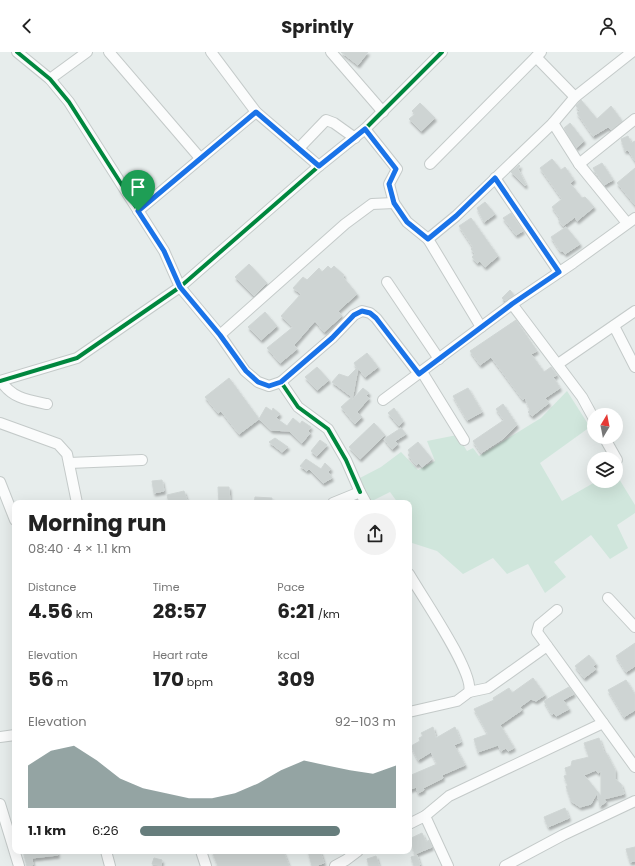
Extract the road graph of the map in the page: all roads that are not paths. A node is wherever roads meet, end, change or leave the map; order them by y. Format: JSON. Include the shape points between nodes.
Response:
{"nodes":[{"id":1,"x":17,"y":52,"type":"edge"},
{"id":2,"x":88,"y":52,"type":"edge"},
{"id":3,"x":109,"y":52,"type":"edge"},
{"id":4,"x":331,"y":52,"type":"edge"},
{"id":5,"x":442,"y":52,"type":"edge"},
{"id":6,"x":632,"y":52,"type":"edge"},
{"id":7,"x":217,"y":54,"type":"edge"},
{"id":8,"x":538,"y":54,"type":"edge"},
{"id":9,"x":50,"y":79,"type":"junction"},
{"id":10,"x":575,"y":98,"type":"junction"},
{"id":11,"x":256,"y":112,"type":"junction"},
{"id":12,"x":383,"y":112,"type":"junction"},
{"id":13,"x":635,"y":119,"type":"edge"},
{"id":14,"x":553,"y":123,"type":"junction"},
{"id":15,"x":365,"y":129,"type":"junction"},
{"id":16,"x":355,"y":138,"type":"junction"},
{"id":17,"x":302,"y":146,"type":"dead end"},
{"id":18,"x":200,"y":158,"type":"junction"},
{"id":19,"x":430,"y":164,"type":"dead end"},
{"id":20,"x":579,"y":164,"type":"junction"},
{"id":21,"x":319,"y":166,"type":"junction"},
{"id":22,"x":495,"y":178,"type":"junction"},
{"id":23,"x":394,"y":203,"type":"junction"},
{"id":24,"x":138,"y":211,"type":"junction"},
{"id":25,"x":631,"y":221,"type":"edge"},
{"id":26,"x":428,"y":239,"type":"junction"},
{"id":27,"x":559,"y":272,"type":"junction"},
{"id":28,"x":387,"y":282,"type":"dead end"},
{"id":29,"x":180,"y":287,"type":"junction"},
{"id":30,"x":512,"y":304,"type":"junction"},
{"id":31,"x":635,"y":311,"type":"edge"},
{"id":32,"x":614,"y":326,"type":"junction"},
{"id":33,"x":481,"y":327,"type":"junction"},
{"id":34,"x":220,"y":335,"type":"junction"},
{"id":35,"x":440,"y":359,"type":"junction"},
{"id":36,"x":558,"y":364,"type":"junction"},
{"id":37,"x":635,"y":367,"type":"edge"},
{"id":38,"x":421,"y":373,"type":"junction"},
{"id":39,"x":0,"y":381,"type":"edge"},
{"id":40,"x":281,"y":382,"type":"junction"},
{"id":41,"x":383,"y":400,"type":"dead end"},
{"id":42,"x":47,"y":404,"type":"dead end"},
{"id":43,"x":588,"y":408,"type":"edge"},
{"id":44,"x":0,"y":423,"type":"edge"},
{"id":45,"x":464,"y":440,"type":"dead end"},
{"id":46,"x":142,"y":460,"type":"dead end"},
{"id":47,"x":69,"y":463,"type":"junction"},
{"id":48,"x":0,"y":482,"type":"edge"},
{"id":49,"x":360,"y":492,"type":"junction"},
{"id":50,"x":77,"y":500,"type":"edge"},
{"id":51,"x":341,"y":500,"type":"edge"},
{"id":52,"x":364,"y":500,"type":"edge"},
{"id":53,"x":12,"y":512,"type":"edge"},
{"id":54,"x":412,"y":579,"type":"edge"},
{"id":55,"x":608,"y":598,"type":"dead end"},
{"id":56,"x":557,"y":610,"type":"dead end"},
{"id":57,"x":635,"y":627,"type":"edge"},
{"id":58,"x":547,"y":646,"type":"junction"},
{"id":59,"x":469,"y":692,"type":"junction"},
{"id":60,"x":412,"y":711,"type":"edge"},
{"id":61,"x":603,"y":723,"type":"junction"},
{"id":62,"x":12,"y":735,"type":"edge"},
{"id":63,"x":0,"y":737,"type":"edge"},
{"id":64,"x":635,"y":767,"type":"edge"},
{"id":65,"x":635,"y":801,"type":"edge"},
{"id":66,"x":0,"y":804,"type":"edge"},
{"id":67,"x":425,"y":816,"type":"junction"},
{"id":68,"x":412,"y":822,"type":"edge"},
{"id":69,"x":12,"y":843,"type":"edge"},
{"id":70,"x":15,"y":854,"type":"edge"},
{"id":71,"x":107,"y":854,"type":"edge"},
{"id":72,"x":202,"y":854,"type":"edge"},
{"id":73,"x":354,"y":854,"type":"edge"},
{"id":74,"x":19,"y":866,"type":"edge"},
{"id":75,"x":110,"y":866,"type":"edge"},
{"id":76,"x":206,"y":866,"type":"edge"},
{"id":77,"x":335,"y":866,"type":"edge"},
{"id":78,"x":448,"y":866,"type":"edge"},
{"id":79,"x":505,"y":866,"type":"edge"}],
"edges":[{"from":1,"to":9,"type":"street"},
{"from":2,"to":9,"type":"street"},
{"from":3,"to":18,"type":"street"},
{"from":4,"to":12,"type":"street"},
{"from":5,"to":12,"type":"street"},
{"from":6,"to":10,"type":"street"},
{"from":7,"to":11,"type":"street"},
{"from":8,"to":10,"type":"street"},
{"from":8,"to":19,"type":"street"},
{"from":9,"to":24,"type":"street","via":[[69,102]]},
{"from":10,"to":14,"type":"street"},
{"from":11,"to":18,"type":"street"},
{"from":11,"to":21,"type":"street"},
{"from":12,"to":15,"type":"street"},
{"from":13,"to":20,"type":"street"},
{"from":14,"to":20,"type":"street"},
{"from":14,"to":22,"type":"street"},
{"from":15,"to":16,"type":"street"},
{"from":15,"to":23,"type":"street","via":[[396,169],[389,184]]},
{"from":16,"to":17,"type":"street","via":[[326,120]]},
{"from":16,"to":21,"type":"street"},
{"from":18,"to":24,"type":"street"},
{"from":20,"to":25,"type":"street"},
{"from":21,"to":29,"type":"street"},
{"from":22,"to":26,"type":"street"},
{"from":22,"to":27,"type":"street"},
{"from":23,"to":26,"type":"street","via":[[407,222]]},
{"from":23,"to":34,"type":"street","via":[[372,204],[345,224]]},
{"from":24,"to":29,"type":"street","via":[[164,251]]},
{"from":25,"to":27,"type":"street"},
{"from":26,"to":33,"type":"street"},
{"from":27,"to":30,"type":"street"},
{"from":28,"to":35,"type":"street"},
{"from":29,"to":34,"type":"street"},
{"from":29,"to":39,"type":"street","via":[[78,358]]},
{"from":30,"to":33,"type":"street"},
{"from":30,"to":36,"type":"street"},
{"from":31,"to":32,"type":"street"},
{"from":32,"to":36,"type":"street"},
{"from":32,"to":37,"type":"street"},
{"from":33,"to":35,"type":"street"},
{"from":34,"to":40,"type":"street","via":[[246,371],[258,382],[269,386]]},
{"from":35,"to":38,"type":"street"},
{"from":36,"to":43,"type":"street"},
{"from":38,"to":40,"type":"street","via":[[376,318],[362,311],[354,315],[332,338]]},
{"from":38,"to":41,"type":"street"},
{"from":38,"to":45,"type":"street"},
{"from":39,"to":42,"type":"street","via":[[17,398]]},
{"from":40,"to":49,"type":"street","via":[[298,407],[328,429],[346,460]]},
{"from":44,"to":47,"type":"street","via":[[58,444],[67,454]]},
{"from":46,"to":47,"type":"street"},
{"from":47,"to":50,"type":"street"},
{"from":48,"to":53,"type":"street"},
{"from":49,"to":51,"type":"street"},
{"from":49,"to":52,"type":"street"},
{"from":54,"to":59,"type":"street","via":[[462,664],[471,687]]},
{"from":55,"to":57,"type":"street"},
{"from":56,"to":58,"type":"street","via":[[539,625],[537,632]]},
{"from":58,"to":59,"type":"street","via":[[488,688]]},
{"from":58,"to":61,"type":"street"},
{"from":59,"to":60,"type":"street","via":[[457,701]]},
{"from":61,"to":64,"type":"street"},
{"from":61,"to":67,"type":"street","via":[[450,796]]},
{"from":62,"to":63,"type":"street"},
{"from":65,"to":79,"type":"street"},
{"from":66,"to":69,"type":"street"},
{"from":67,"to":68,"type":"street"},
{"from":67,"to":78,"type":"street"},
{"from":70,"to":74,"type":"street"},
{"from":71,"to":75,"type":"street"},
{"from":72,"to":76,"type":"street"},
{"from":73,"to":77,"type":"street"}]}
